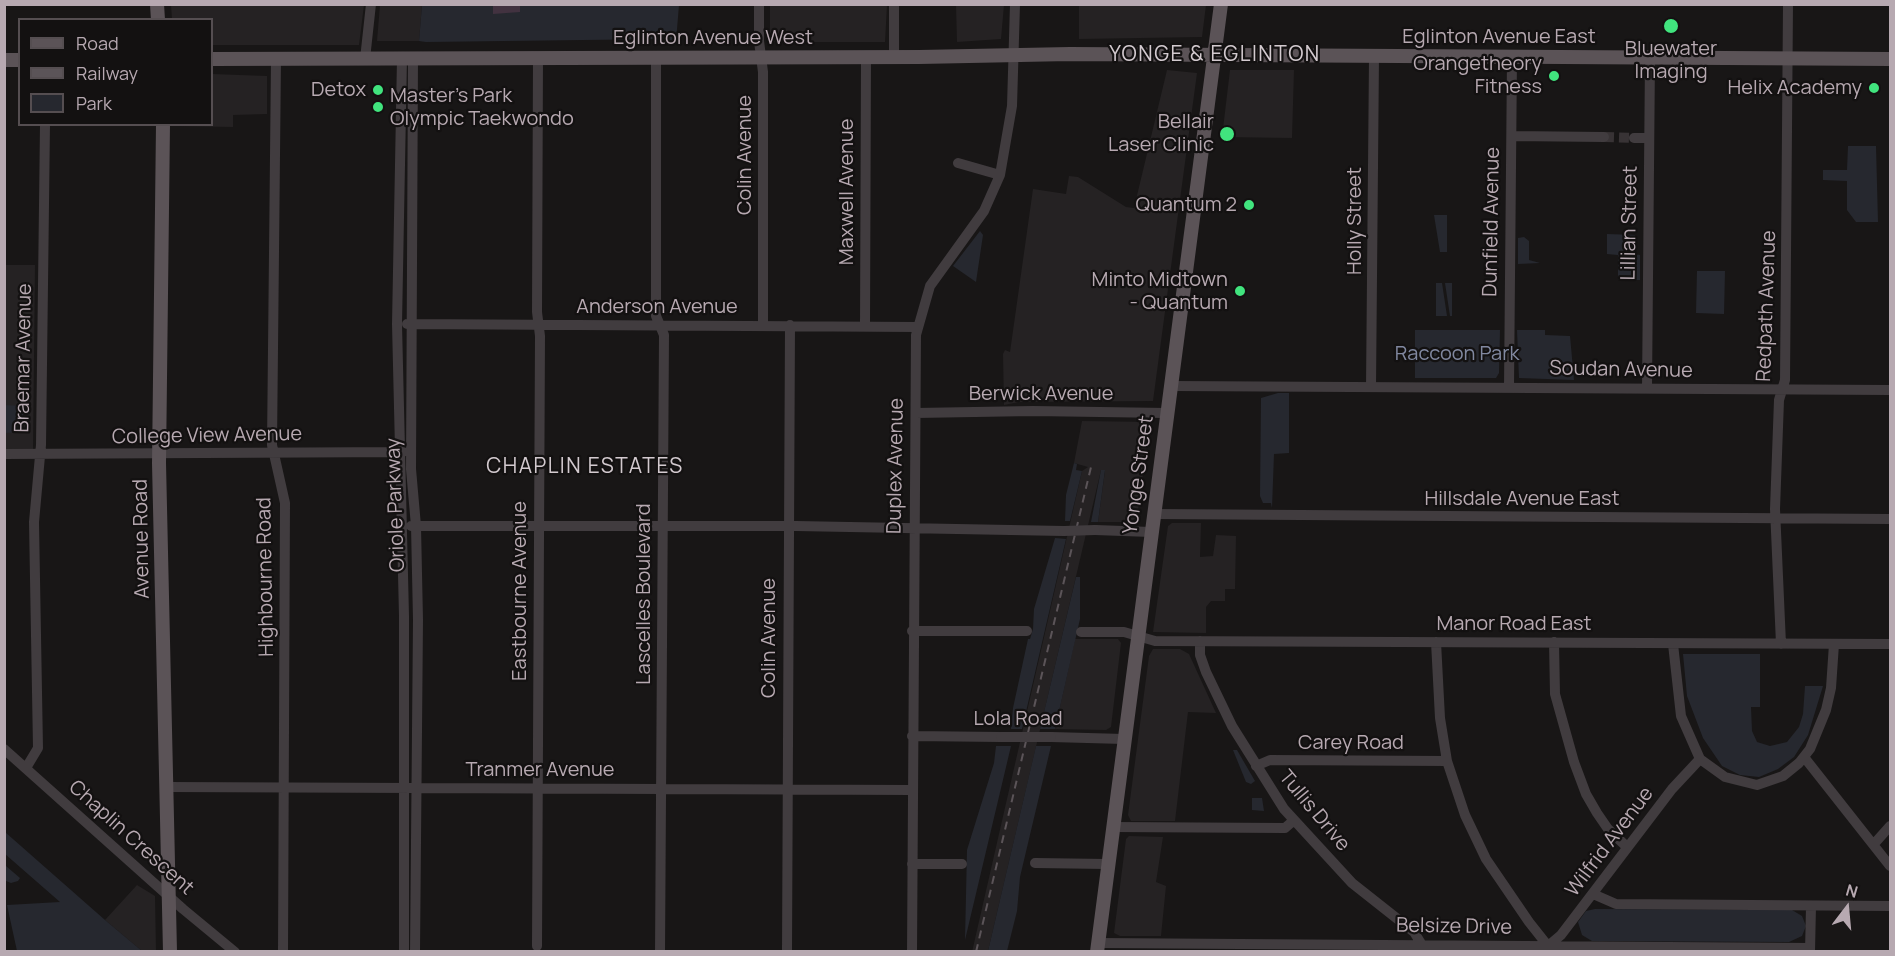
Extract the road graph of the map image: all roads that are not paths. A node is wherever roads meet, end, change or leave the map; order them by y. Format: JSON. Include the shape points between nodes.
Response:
{"nodes":[{"id":1,"x":371,"y":4,"type":"edge"},
{"id":2,"x":759,"y":4,"type":"edge"},
{"id":3,"x":894,"y":4,"type":"edge"},
{"id":4,"x":1015,"y":4,"type":"edge"},
{"id":5,"x":1221,"y":4,"type":"edge"},
{"id":6,"x":1788,"y":4,"type":"edge"},
{"id":7,"x":1014,"y":54,"type":"junction"},
{"id":8,"x":1215,"y":55,"type":"junction"},
{"id":9,"x":1374,"y":56,"type":"junction"},
{"id":10,"x":866,"y":57,"type":"junction"},
{"id":11,"x":894,"y":57,"type":"junction"},
{"id":12,"x":1512,"y":57,"type":"junction"},
{"id":13,"x":407,"y":58,"type":"junction"},
{"id":14,"x":538,"y":58,"type":"junction"},
{"id":15,"x":656,"y":58,"type":"junction"},
{"id":16,"x":762,"y":58,"type":"junction"},
{"id":17,"x":1650,"y":58,"type":"junction"},
{"id":18,"x":1788,"y":58,"type":"junction"},
{"id":19,"x":213,"y":59,"type":"edge"},
{"id":20,"x":276,"y":59,"type":"junction"},
{"id":21,"x":365,"y":59,"type":"junction"},
{"id":22,"x":1890,"y":59,"type":"edge"},
{"id":23,"x":407,"y":89,"type":"junction"},
{"id":24,"x":45,"y":126,"type":"edge"},
{"id":25,"x":163,"y":126,"type":"edge"},
{"id":26,"x":1512,"y":136,"type":"junction"},
{"id":27,"x":1604,"y":137,"type":"tunnel mouth"},
{"id":28,"x":1634,"y":138,"type":"tunnel mouth"},
{"id":29,"x":1649,"y":138,"type":"junction"},
{"id":30,"x":958,"y":163,"type":"dead end"},
{"id":31,"x":1000,"y":175,"type":"junction"},
{"id":32,"x":397,"y":324,"type":"junction"},
{"id":33,"x":412,"y":324,"type":"junction"},
{"id":34,"x":538,"y":324,"type":"junction"},
{"id":35,"x":660,"y":325,"type":"junction"},
{"id":36,"x":763,"y":325,"type":"junction"},
{"id":37,"x":790,"y":325,"type":"junction"},
{"id":38,"x":865,"y":326,"type":"junction"},
{"id":39,"x":917,"y":327,"type":"junction"},
{"id":40,"x":1172,"y":386,"type":"junction"},
{"id":41,"x":1371,"y":387,"type":"junction"},
{"id":42,"x":1509,"y":387,"type":"junction"},
{"id":43,"x":1647,"y":388,"type":"junction"},
{"id":44,"x":1783,"y":390,"type":"junction"},
{"id":45,"x":1890,"y":390,"type":"edge"},
{"id":46,"x":916,"y":412,"type":"junction"},
{"id":47,"x":1167,"y":413,"type":"junction"},
{"id":48,"x":398,"y":452,"type":"junction"},
{"id":49,"x":411,"y":452,"type":"junction"},
{"id":50,"x":40,"y":453,"type":"junction"},
{"id":51,"x":159,"y":453,"type":"junction"},
{"id":52,"x":274,"y":453,"type":"junction"},
{"id":53,"x":4,"y":454,"type":"edge"},
{"id":54,"x":1154,"y":514,"type":"junction"},
{"id":55,"x":1776,"y":518,"type":"junction"},
{"id":56,"x":1890,"y":519,"type":"edge"},
{"id":57,"x":402,"y":526,"type":"junction"},
{"id":58,"x":416,"y":526,"type":"junction"},
{"id":59,"x":539,"y":526,"type":"junction"},
{"id":60,"x":662,"y":526,"type":"junction"},
{"id":61,"x":788,"y":526,"type":"junction"},
{"id":62,"x":914,"y":529,"type":"junction"},
{"id":63,"x":1151,"y":532,"type":"junction"},
{"id":64,"x":912,"y":631,"type":"junction"},
{"id":65,"x":1026,"y":631,"type":"dead end"},
{"id":66,"x":1081,"y":632,"type":"dead end"},
{"id":67,"x":1137,"y":637,"type":"junction"},
{"id":68,"x":1200,"y":641,"type":"junction"},
{"id":69,"x":1436,"y":642,"type":"junction"},
{"id":70,"x":1554,"y":642,"type":"junction"},
{"id":71,"x":1673,"y":644,"type":"junction"},
{"id":72,"x":1781,"y":644,"type":"junction"},
{"id":73,"x":1834,"y":644,"type":"junction"},
{"id":74,"x":1890,"y":644,"type":"edge"},
{"id":75,"x":912,"y":736,"type":"junction"},
{"id":76,"x":1124,"y":739,"type":"junction"},
{"id":77,"x":4,"y":749,"type":"edge"},
{"id":78,"x":1804,"y":757,"type":"junction"},
{"id":79,"x":1700,"y":759,"type":"junction"},
{"id":80,"x":1447,"y":761,"type":"junction"},
{"id":81,"x":1256,"y":766,"type":"junction"},
{"id":82,"x":26,"y":768,"type":"junction"},
{"id":83,"x":167,"y":787,"type":"junction"},
{"id":84,"x":284,"y":788,"type":"junction"},
{"id":85,"x":405,"y":788,"type":"junction"},
{"id":86,"x":417,"y":788,"type":"junction"},
{"id":87,"x":537,"y":789,"type":"junction"},
{"id":88,"x":661,"y":789,"type":"junction"},
{"id":89,"x":786,"y":790,"type":"junction"},
{"id":90,"x":912,"y":790,"type":"junction"},
{"id":91,"x":1293,"y":821,"type":"junction"},
{"id":92,"x":1890,"y":826,"type":"edge"},
{"id":93,"x":1112,"y":827,"type":"junction"},
{"id":94,"x":1874,"y":844,"type":"junction"},
{"id":95,"x":1627,"y":847,"type":"junction"},
{"id":96,"x":1035,"y":863,"type":"dead end"},
{"id":97,"x":912,"y":864,"type":"junction"},
{"id":98,"x":962,"y":864,"type":"dead end"},
{"id":99,"x":1107,"y":864,"type":"junction"},
{"id":100,"x":1890,"y":866,"type":"edge"},
{"id":101,"x":1593,"y":894,"type":"junction"},
{"id":102,"x":171,"y":897,"type":"junction"},
{"id":103,"x":1811,"y":906,"type":"junction"},
{"id":104,"x":1890,"y":906,"type":"edge"},
{"id":105,"x":1422,"y":945,"type":"junction"},
{"id":106,"x":537,"y":946,"type":"dead end"},
{"id":107,"x":1548,"y":946,"type":"junction"},
{"id":108,"x":1097,"y":947,"type":"edge"},
{"id":109,"x":1810,"y":950,"type":"edge"},
{"id":110,"x":170,"y":951,"type":"edge"},
{"id":111,"x":235,"y":951,"type":"edge"},
{"id":112,"x":284,"y":951,"type":"edge"},
{"id":113,"x":404,"y":951,"type":"edge"},
{"id":114,"x":415,"y":951,"type":"edge"},
{"id":115,"x":660,"y":951,"type":"edge"},
{"id":116,"x":787,"y":951,"type":"edge"},
{"id":117,"x":912,"y":951,"type":"edge"}],
"edges":[{"from":1,"to":21,"type":"street"},
{"from":2,"to":16,"type":"street","name":"Colin Avenue"},
{"from":3,"to":11,"type":"street"},
{"from":4,"to":7,"type":"street","name":"Duplex Avenue"},
{"from":5,"to":8,"type":"main road","name":"Yonge Street"},
{"from":6,"to":18,"type":"street","name":"Redpath Avenue"},
{"from":7,"to":8,"type":"main road","name":"Eglinton Avenue West"},
{"from":7,"to":11,"type":"main road","name":"Eglinton Avenue West"},
{"from":7,"to":31,"type":"street","name":"Duplex Avenue","via":[[1010,124]]},
{"from":8,"to":9,"type":"main road","name":"Eglinton Avenue East"},
{"from":8,"to":40,"type":"main road","name":"Yonge Street"},
{"from":9,"to":12,"type":"main road","name":"Eglinton Avenue East"},
{"from":9,"to":41,"type":"street","name":"Holly Street"},
{"from":10,"to":11,"type":"main road","name":"Eglinton Avenue West"},
{"from":10,"to":16,"type":"main road","name":"Eglinton Avenue West"},
{"from":10,"to":38,"type":"street","name":"Maxwell Avenue"},
{"from":12,"to":17,"type":"main road","name":"Eglinton Avenue East"},
{"from":12,"to":26,"type":"street","name":"Dunfield Avenue"},
{"from":13,"to":14,"type":"main road","name":"Eglinton Avenue West"},
{"from":13,"to":21,"type":"main road","name":"Eglinton Avenue West"},
{"from":13,"to":23,"type":"street","name":"Oriole Parkway"},
{"from":14,"to":15,"type":"main road","name":"Eglinton Avenue West"},
{"from":14,"to":34,"type":"street","name":"Eastbourne Avenue"},
{"from":15,"to":16,"type":"main road","name":"Eglinton Avenue West"},
{"from":15,"to":35,"type":"street","name":"Lascelles Boulevard","via":[[656,307]]},
{"from":16,"to":36,"type":"street","name":"Colin Avenue"},
{"from":17,"to":18,"type":"main road","name":"Eglinton Avenue East"},
{"from":17,"to":29,"type":"street","name":"Lillian Street"},
{"from":18,"to":22,"type":"main road","name":"Eglinton Avenue East"},
{"from":18,"to":44,"type":"street","name":"Redpath Avenue"},
{"from":19,"to":20,"type":"main road","name":"Eglinton Avenue West"},
{"from":20,"to":21,"type":"main road","name":"Eglinton Avenue West"},
{"from":20,"to":52,"type":"street","name":"Highbourne Road"},
{"from":23,"to":32,"type":"street","name":"Oriole Parkway"},
{"from":23,"to":33,"type":"street","name":"Oriole Parkway"},
{"from":24,"to":50,"type":"street","name":"Braemar Avenue"},
{"from":25,"to":51,"type":"main road","name":"Avenue Road"},
{"from":26,"to":27,"type":"street"},
{"from":26,"to":42,"type":"street","name":"Dunfield Avenue"},
{"from":28,"to":29,"type":"street"},
{"from":29,"to":43,"type":"street","name":"Lillian Street"},
{"from":30,"to":31,"type":"street"},
{"from":31,"to":39,"type":"street","name":"Duplex Avenue","via":[[984,211],[930,286]]},
{"from":32,"to":33,"type":"street","name":"Anderson Avenue"},
{"from":32,"to":48,"type":"street","name":"Oriole Parkway"},
{"from":33,"to":34,"type":"street","name":"Anderson Avenue"},
{"from":33,"to":49,"type":"street","name":"Oriole Parkway"},
{"from":34,"to":35,"type":"street","name":"Anderson Avenue"},
{"from":34,"to":59,"type":"street","name":"Eastbourne Avenue"},
{"from":35,"to":36,"type":"street","name":"Anderson Avenue"},
{"from":35,"to":60,"type":"street","name":"Lascelles Boulevard","via":[[664,335]]},
{"from":36,"to":37,"type":"street","name":"Anderson Avenue"},
{"from":37,"to":38,"type":"street","name":"Anderson Avenue"},
{"from":37,"to":61,"type":"street","name":"Colin Avenue"},
{"from":38,"to":39,"type":"street","name":"Anderson Avenue"},
{"from":39,"to":46,"type":"street","name":"Duplex Avenue"},
{"from":40,"to":41,"type":"street","name":"Soudan Avenue"},
{"from":40,"to":47,"type":"main road","name":"Yonge Street"},
{"from":41,"to":42,"type":"street","name":"Soudan Avenue"},
{"from":42,"to":43,"type":"street","name":"Soudan Avenue"},
{"from":43,"to":44,"type":"street","name":"Soudan Avenue"},
{"from":44,"to":45,"type":"street","name":"Soudan Avenue"},
{"from":44,"to":55,"type":"street","name":"Redpath Avenue","via":[[1779,400]]},
{"from":46,"to":47,"type":"street","name":"Berwick Avenue"},
{"from":46,"to":62,"type":"street","name":"Duplex Avenue"},
{"from":47,"to":54,"type":"main road","name":"Yonge Street"},
{"from":48,"to":49,"type":"street","name":"College View Avenue"},
{"from":48,"to":52,"type":"street","name":"College View Avenue"},
{"from":48,"to":57,"type":"street","name":"Oriole Parkway"},
{"from":49,"to":58,"type":"street","name":"Oriole Parkway"},
{"from":50,"to":51,"type":"street","name":"College View Avenue"},
{"from":50,"to":53,"type":"street","name":"College View Avenue"},
{"from":50,"to":82,"type":"street","name":"Braemar Avenue","via":[[34,522],[39,748]]},
{"from":51,"to":52,"type":"street","name":"College View Avenue"},
{"from":51,"to":83,"type":"main road","name":"Avenue Road"},
{"from":52,"to":84,"type":"street","name":"Highbourne Road","via":[[285,503]]},
{"from":54,"to":55,"type":"street","name":"Hillsdale Avenue East"},
{"from":54,"to":63,"type":"main road","name":"Yonge Street"},
{"from":55,"to":56,"type":"street","name":"Hillsdale Avenue East"},
{"from":55,"to":72,"type":"street","name":"Redpath Avenue"},
{"from":57,"to":58,"type":"street"},
{"from":57,"to":85,"type":"street","name":"Oriole Parkway"},
{"from":58,"to":59,"type":"street"},
{"from":58,"to":86,"type":"street","name":"Oriole Parkway"},
{"from":59,"to":60,"type":"street"},
{"from":59,"to":87,"type":"street","name":"Eastbourne Avenue"},
{"from":60,"to":61,"type":"street"},
{"from":60,"to":88,"type":"street","name":"Lascelles Boulevard"},
{"from":61,"to":62,"type":"street"},
{"from":61,"to":89,"type":"street","name":"Colin Avenue"},
{"from":62,"to":63,"type":"street","bridge":true},
{"from":62,"to":64,"type":"street","name":"Duplex Avenue"},
{"from":63,"to":67,"type":"main road","name":"Yonge Street"},
{"from":64,"to":65,"type":"street"},
{"from":64,"to":75,"type":"street","name":"Duplex Avenue"},
{"from":66,"to":67,"type":"street","name":"Manor Road East","via":[[1124,632]]},
{"from":67,"to":68,"type":"street","name":"Manor Road East","via":[[1151,641]]},
{"from":67,"to":76,"type":"main road","name":"Yonge Street"},
{"from":68,"to":69,"type":"street","name":"Manor Road East"},
{"from":68,"to":81,"type":"street","name":"Tullis Drive","via":[[1206,672]]},
{"from":69,"to":70,"type":"street","name":"Manor Road East"},
{"from":69,"to":80,"type":"street","via":[[1440,718]]},
{"from":70,"to":71,"type":"street","name":"Manor Road East"},
{"from":70,"to":95,"type":"street","via":[[1555,694],[1574,762],[1597,813]]},
{"from":71,"to":72,"type":"street","name":"Manor Road East"},
{"from":71,"to":79,"type":"street","via":[[1681,716]]},
{"from":72,"to":73,"type":"street","name":"Manor Road East"},
{"from":73,"to":74,"type":"street","name":"Manor Road East"},
{"from":73,"to":78,"type":"street","via":[[1826,710]]},
{"from":75,"to":76,"type":"street","name":"Lola Road","bridge":true},
{"from":75,"to":90,"type":"street","name":"Duplex Avenue"},
{"from":76,"to":93,"type":"main road","name":"Yonge Street"},
{"from":77,"to":82,"type":"street","name":"Chaplin Crescent"},
{"from":78,"to":79,"type":"street","via":[[1783,776],[1757,784],[1725,777]]},
{"from":78,"to":94,"type":"street"},
{"from":79,"to":95,"type":"street","name":"Wilfrid Avenue"},
{"from":80,"to":81,"type":"street","name":"Carey Road","via":[[1270,760]]},
{"from":80,"to":107,"type":"street","via":[[1465,815],[1486,859]]},
{"from":81,"to":91,"type":"street","name":"Tullis Drive"},
{"from":82,"to":102,"type":"street","name":"Chaplin Crescent"},
{"from":83,"to":84,"type":"street","name":"Tranmer Avenue"},
{"from":83,"to":102,"type":"main road","name":"Avenue Road"},
{"from":84,"to":85,"type":"street","name":"Tranmer Avenue"},
{"from":84,"to":112,"type":"street","name":"Highbourne Road"},
{"from":85,"to":86,"type":"street","name":"Tranmer Avenue"},
{"from":85,"to":113,"type":"street","name":"Oriole Parkway"},
{"from":86,"to":87,"type":"street","name":"Tranmer Avenue"},
{"from":86,"to":114,"type":"street","name":"Oriole Parkway"},
{"from":87,"to":88,"type":"street","name":"Tranmer Avenue"},
{"from":87,"to":106,"type":"street","name":"Eastbourne Avenue"},
{"from":88,"to":89,"type":"street","name":"Tranmer Avenue"},
{"from":88,"to":115,"type":"street","name":"Lascelles Boulevard"},
{"from":89,"to":90,"type":"street","name":"Tranmer Avenue"},
{"from":89,"to":116,"type":"street","name":"Colin Avenue"},
{"from":90,"to":97,"type":"street","name":"Duplex Avenue"},
{"from":91,"to":93,"type":"street","via":[[1284,828]]},
{"from":91,"to":105,"type":"street","name":"Tullis Drive","via":[[1352,883],[1414,932]]},
{"from":92,"to":94,"type":"street"},
{"from":93,"to":99,"type":"main road","name":"Yonge Street"},
{"from":94,"to":100,"type":"street"},
{"from":95,"to":101,"type":"street","name":"Wilfrid Avenue"},
{"from":96,"to":99,"type":"street"},
{"from":97,"to":98,"type":"street"},
{"from":97,"to":117,"type":"street","name":"Duplex Avenue"},
{"from":99,"to":108,"type":"main road","name":"Yonge Street"},
{"from":101,"to":103,"type":"street","via":[[1616,904]]},
{"from":101,"to":107,"type":"street","name":"Wilfrid Avenue"},
{"from":102,"to":110,"type":"main road","name":"Avenue Road"},
{"from":102,"to":111,"type":"street","name":"Chaplin Crescent"},
{"from":103,"to":104,"type":"street"},
{"from":103,"to":109,"type":"street"},
{"from":105,"to":107,"type":"street","name":"Belsize Drive"},
{"from":105,"to":108,"type":"street","name":"Belsize Drive"},
{"from":107,"to":109,"type":"street","name":"Belsize Drive"}]}
